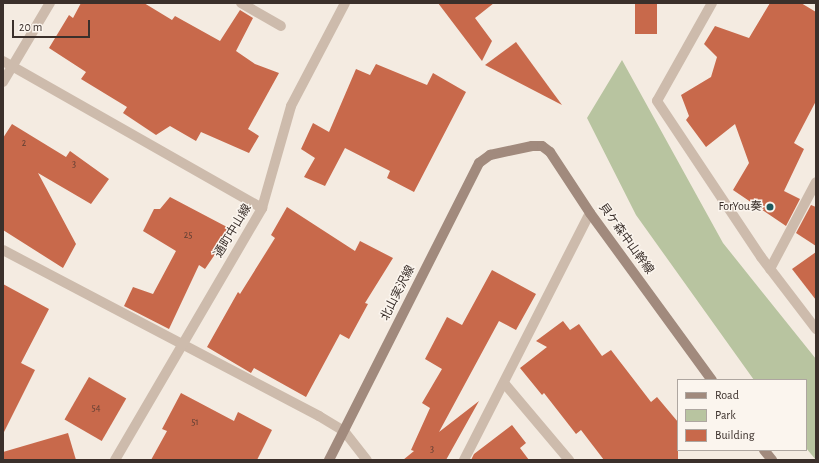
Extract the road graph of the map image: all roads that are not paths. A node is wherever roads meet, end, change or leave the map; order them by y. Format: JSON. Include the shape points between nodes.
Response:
{"nodes":[{"id":1,"x":50,"y":3,"type":"edge"},
{"id":2,"x":242,"y":3,"type":"edge"},
{"id":3,"x":345,"y":3,"type":"edge"},
{"id":4,"x":712,"y":3,"type":"edge"},
{"id":5,"x":281,"y":26,"type":"dead end"},
{"id":6,"x":8,"y":64,"type":"edge"},
{"id":7,"x":3,"y":82,"type":"edge"},
{"id":8,"x":503,"y":152,"type":"joint"},
{"id":9,"x":816,"y":182,"type":"edge"},
{"id":10,"x":262,"y":208,"type":"junction"},
{"id":11,"x":590,"y":213,"type":"junction"},
{"id":12,"x":3,"y":250,"type":"edge"},
{"id":13,"x":770,"y":269,"type":"junction"},
{"id":14,"x":816,"y":329,"type":"edge"},
{"id":15,"x":180,"y":345,"type":"junction"},
{"id":16,"x":711,"y":379,"type":"edge"},
{"id":17,"x":504,"y":383,"type":"junction"},
{"id":18,"x":344,"y":431,"type":"junction"},
{"id":19,"x":765,"y":451,"type":"edge"},
{"id":20,"x":115,"y":460,"type":"edge"},
{"id":21,"x":329,"y":460,"type":"edge"},
{"id":22,"x":367,"y":460,"type":"edge"},
{"id":23,"x":464,"y":460,"type":"edge"},
{"id":24,"x":569,"y":460,"type":"edge"},
{"id":25,"x":772,"y":460,"type":"edge"}],
"edges":[{"from":1,"to":6,"type":"street"},
{"from":2,"to":5,"type":"street"},
{"from":3,"to":10,"type":"street","name":"通町中山線","via":[[291,106]]},
{"from":4,"to":13,"type":"street","via":[[657,101]]},
{"from":6,"to":7,"type":"street"},
{"from":6,"to":10,"type":"street"},
{"from":8,"to":11,"type":"street","name":"貝ケ森中山幹線","via":[[542,146],[550,152]]},
{"from":8,"to":18,"type":"street","name":"北山実沢線","via":[[490,155],[479,163]]},
{"from":9,"to":13,"type":"street"},
{"from":10,"to":15,"type":"street","name":"通町中山線"},
{"from":11,"to":16,"type":"street","name":"貝ケ森中山幹線"},
{"from":11,"to":17,"type":"street"},
{"from":12,"to":15,"type":"street"},
{"from":13,"to":14,"type":"street"},
{"from":15,"to":18,"type":"street"},
{"from":15,"to":20,"type":"street","name":"通町中山線"},
{"from":17,"to":23,"type":"street"},
{"from":17,"to":24,"type":"street"},
{"from":18,"to":21,"type":"street","name":"北山実沢線"},
{"from":18,"to":22,"type":"street"},
{"from":19,"to":25,"type":"street"}]}
